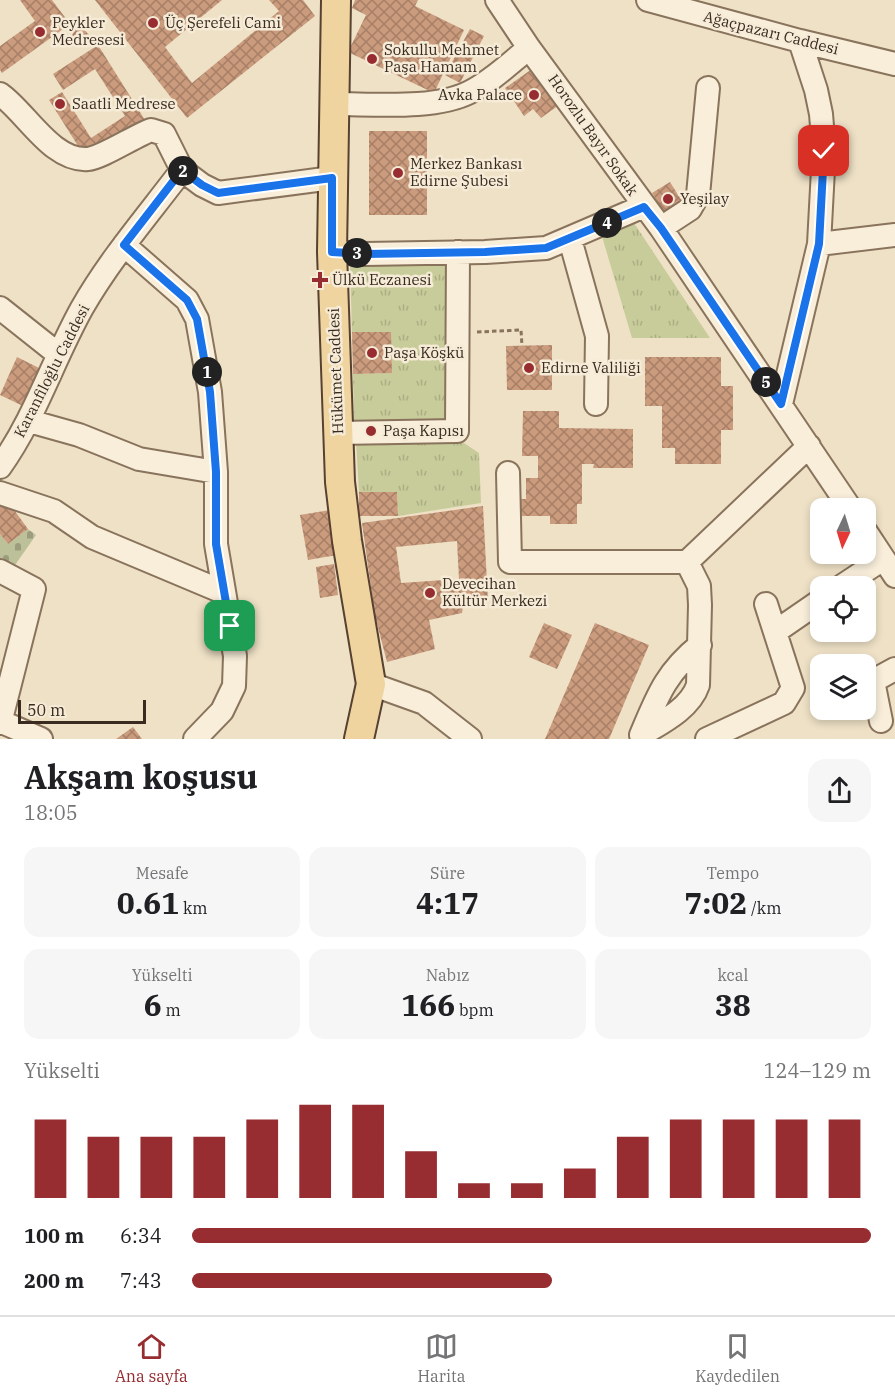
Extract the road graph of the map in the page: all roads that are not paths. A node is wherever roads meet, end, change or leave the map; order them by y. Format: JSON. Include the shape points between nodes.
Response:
{"nodes":[{"id":1,"x":336,"y":0,"type":"edge"},
{"id":2,"x":497,"y":0,"type":"edge"},
{"id":3,"x":648,"y":0,"type":"edge"},
{"id":4,"x":697,"y":7,"type":"edge"},
{"id":5,"x":800,"y":41,"type":"junction"},
{"id":6,"x":529,"y":48,"type":"junction"},
{"id":7,"x":895,"y":64,"type":"edge"},
{"id":8,"x":708,"y":88,"type":"dead end"},
{"id":9,"x":0,"y":94,"type":"edge"},
{"id":10,"x":334,"y":104,"type":"junction"},
{"id":11,"x":182,"y":170,"type":"junction"},
{"id":12,"x":332,"y":178,"type":"junction"},
{"id":13,"x":644,"y":207,"type":"junction"},
{"id":14,"x":661,"y":228,"type":"junction"},
{"id":15,"x":895,"y":235,"type":"edge"},
{"id":16,"x":570,"y":239,"type":"junction"},
{"id":17,"x":819,"y":244,"type":"junction"},
{"id":18,"x":124,"y":245,"type":"junction"},
{"id":19,"x":332,"y":252,"type":"junction"},
{"id":20,"x":458,"y":252,"type":"junction"},
{"id":21,"x":0,"y":308,"type":"edge"},
{"id":22,"x":58,"y":354,"type":"junction"},
{"id":23,"x":596,"y":404,"type":"dead end"},
{"id":24,"x":781,"y":404,"type":"junction"},
{"id":25,"x":29,"y":420,"type":"junction"},
{"id":26,"x":338,"y":433,"type":"junction"},
{"id":27,"x":809,"y":446,"type":"junction"},
{"id":28,"x":0,"y":467,"type":"edge"},
{"id":29,"x":216,"y":472,"type":"junction"},
{"id":30,"x":508,"y":473,"type":"dead end"},
{"id":31,"x":0,"y":494,"type":"edge"},
{"id":32,"x":843,"y":498,"type":"edge"},
{"id":33,"x":876,"y":547,"type":"edge"},
{"id":34,"x":687,"y":562,"type":"junction"},
{"id":35,"x":889,"y":567,"type":"edge"},
{"id":36,"x":0,"y":571,"type":"edge"},
{"id":37,"x":867,"y":576,"type":"edge"},
{"id":38,"x":223,"y":592,"type":"junction"},
{"id":39,"x":766,"y":604,"type":"dead end"},
{"id":40,"x":810,"y":608,"type":"edge"},
{"id":41,"x":775,"y":632,"type":"junction"},
{"id":42,"x":700,"y":645,"type":"dead end"},
{"id":43,"x":895,"y":669,"type":"edge"},
{"id":44,"x":371,"y":684,"type":"junction"},
{"id":45,"x":881,"y":721,"type":"dead end"},
{"id":46,"x":1,"y":723,"type":"edge"},
{"id":47,"x":41,"y":739,"type":"edge"},
{"id":48,"x":195,"y":739,"type":"edge"},
{"id":49,"x":359,"y":739,"type":"edge"},
{"id":50,"x":470,"y":739,"type":"edge"},
{"id":51,"x":707,"y":739,"type":"edge"}],
"edges":[{"from":1,"to":10,"type":"main road","name":"Hükümet Caddesi"},
{"from":2,"to":6,"type":"street","name":"Horozlu Bayır Sokak"},
{"from":3,"to":4,"type":"street","name":"Ağaçpazarı Caddesi"},
{"from":4,"to":5,"type":"street","name":"Ağaçpazarı Caddesi"},
{"from":5,"to":7,"type":"street","name":"Ağaçpazarı Caddesi"},
{"from":5,"to":17,"type":"street","via":[[821,114],[824,151]]},
{"from":6,"to":10,"type":"street","via":[[488,81],[452,100]]},
{"from":6,"to":13,"type":"street","name":"Horozlu Bayır Sokak"},
{"from":8,"to":14,"type":"street","via":[[698,195],[690,209]]},
{"from":9,"to":11,"type":"street","via":[[46,141],[70,157],[88,159],[151,130],[164,134]]},
{"from":10,"to":12,"type":"main road","name":"Hükümet Caddesi"},
{"from":11,"to":12,"type":"street","via":[[218,193]]},
{"from":11,"to":18,"type":"street","name":"Karanfiloğlu Caddesi"},
{"from":12,"to":19,"type":"main road","name":"Hükümet Caddesi"},
{"from":13,"to":14,"type":"street","name":"Horozlu Bayır Sokak"},
{"from":13,"to":16,"type":"street"},
{"from":14,"to":24,"type":"street","name":"Horozlu Bayır Sokak"},
{"from":15,"to":17,"type":"street"},
{"from":16,"to":20,"type":"street","via":[[546,248]]},
{"from":16,"to":23,"type":"street","via":[[597,336]]},
{"from":17,"to":24,"type":"street"},
{"from":18,"to":22,"type":"street","name":"Karanfiloğlu Caddesi"},
{"from":18,"to":29,"type":"street","via":[[187,300],[197,319],[210,392]]},
{"from":19,"to":20,"type":"street"},
{"from":19,"to":26,"type":"main road","name":"Hükümet Caddesi"},
{"from":20,"to":26,"type":"street","via":[[457,431]]},
{"from":21,"to":22,"type":"street"},
{"from":22,"to":25,"type":"street","name":"Karanfiloğlu Caddesi"},
{"from":24,"to":27,"type":"street","name":"Horozlu Bayır Sokak"},
{"from":25,"to":28,"type":"street","name":"Karanfiloğlu Caddesi"},
{"from":25,"to":29,"type":"street","via":[[139,459]]},
{"from":26,"to":44,"type":"main road","name":"Hükümet Caddesi","via":[[347,541]]},
{"from":27,"to":32,"type":"street","name":"Horozlu Bayır Sokak"},
{"from":27,"to":34,"type":"street"},
{"from":29,"to":38,"type":"street","via":[[216,544]]},
{"from":30,"to":34,"type":"street","via":[[510,562]]},
{"from":31,"to":38,"type":"street","via":[[54,511],[93,537]]},
{"from":33,"to":35,"type":"street"},
{"from":34,"to":42,"type":"street","via":[[699,586]]},
{"from":35,"to":37,"type":"street"},
{"from":36,"to":46,"type":"street","via":[[34,589]]},
{"from":38,"to":48,"type":"street","via":[[234,656],[234,686],[222,711]]},
{"from":39,"to":41,"type":"street"},
{"from":40,"to":41,"type":"street"},
{"from":41,"to":51,"type":"street","via":[[793,688],[784,702]]},
{"from":43,"to":45,"type":"street","via":[[873,681]]},
{"from":44,"to":49,"type":"main road","name":"Hükümet Caddesi"},
{"from":44,"to":50,"type":"street","via":[[424,703]]},
{"from":46,"to":47,"type":"street"}]}
